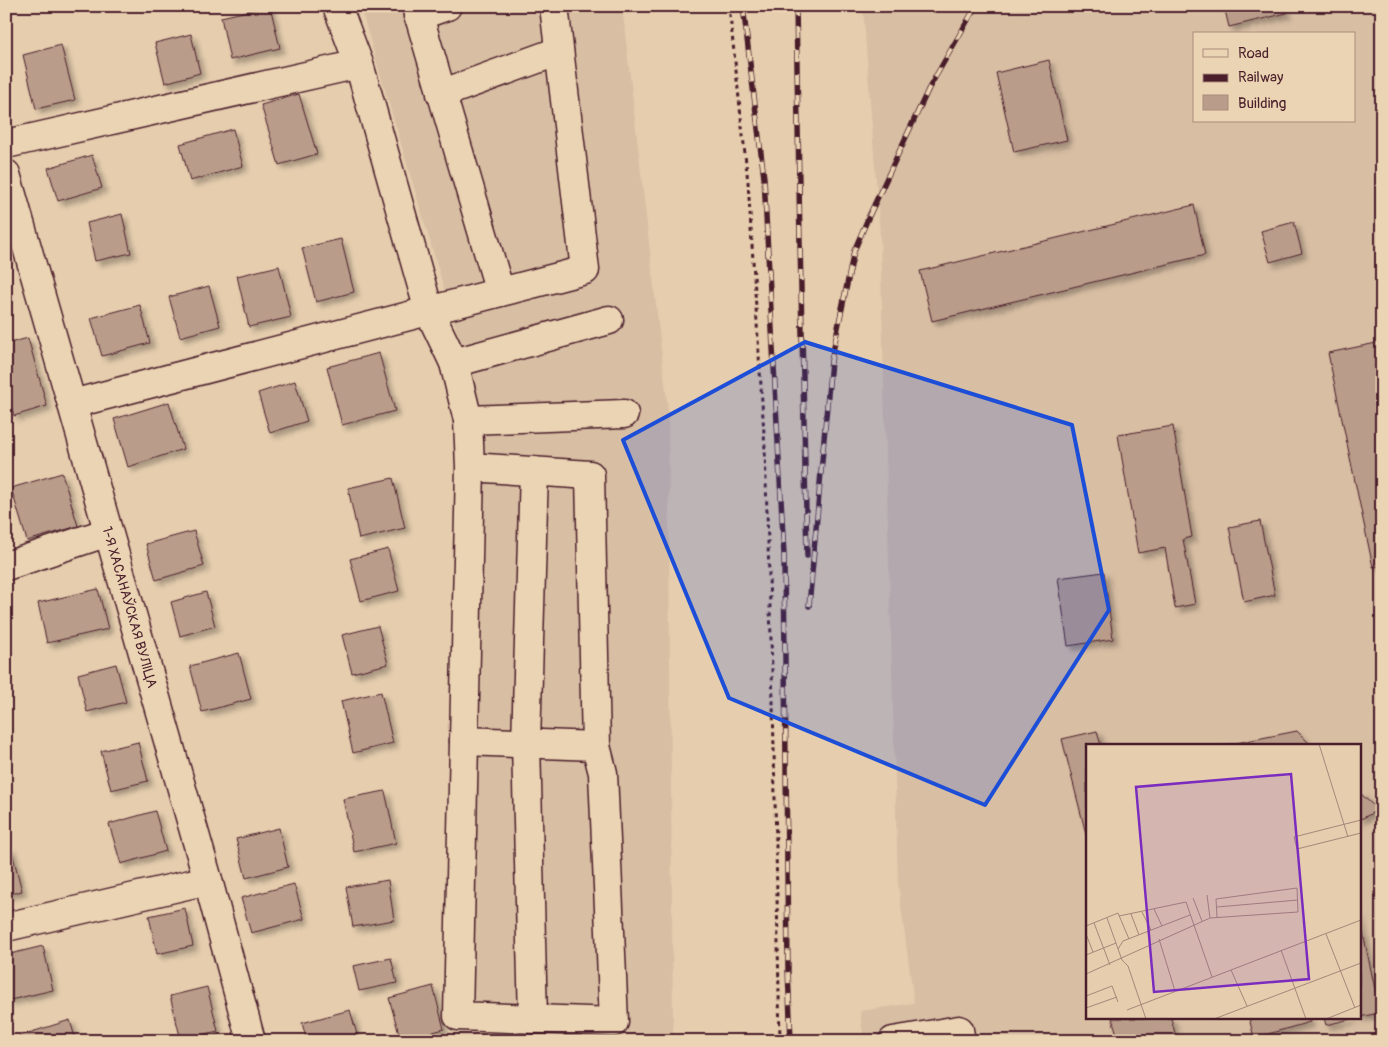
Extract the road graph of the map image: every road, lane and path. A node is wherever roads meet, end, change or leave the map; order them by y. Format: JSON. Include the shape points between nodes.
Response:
{"nodes":[{"id":1,"x":337,"y":6,"type":"edge"},
{"id":2,"x":447,"y":6,"type":"edge"},
{"id":3,"x":554,"y":6,"type":"edge"},
{"id":4,"x":729,"y":6,"type":"edge"},
{"id":5,"x":417,"y":11,"type":"edge"},
{"id":6,"x":559,"y":51,"type":"junction"},
{"id":7,"x":359,"y":64,"type":"junction"},
{"id":8,"x":441,"y":94,"type":"junction"},
{"id":9,"x":6,"y":144,"type":"edge"},
{"id":10,"x":6,"y":174,"type":"edge"},
{"id":11,"x":500,"y":292,"type":"junction"},
{"id":12,"x":429,"y":310,"type":"junction"},
{"id":13,"x":609,"y":320,"type":"dead end"},
{"id":14,"x":454,"y":363,"type":"junction"},
{"id":15,"x":72,"y":404,"type":"junction"},
{"id":16,"x":624,"y":414,"type":"dead end"},
{"id":17,"x":468,"y":420,"type":"junction"},
{"id":18,"x":470,"y":467,"type":"junction"},
{"id":19,"x":534,"y":471,"type":"junction"},
{"id":20,"x":108,"y":532,"type":"junction"},
{"id":21,"x":6,"y":566,"type":"edge"},
{"id":22,"x":464,"y":741,"type":"junction"},
{"id":23,"x":526,"y":743,"type":"junction"},
{"id":24,"x":596,"y":746,"type":"junction"},
{"id":25,"x":208,"y":880,"type":"junction"},
{"id":26,"x":6,"y":927,"type":"edge"},
{"id":27,"x":533,"y":1019,"type":"junction"},
{"id":28,"x":251,"y":1041,"type":"edge"},
{"id":29,"x":780,"y":1041,"type":"edge"},
{"id":30,"x":893,"y":1041,"type":"edge"},
{"id":31,"x":961,"y":1041,"type":"edge"}],
"edges":[{"from":1,"to":7,"type":"street"},
{"from":2,"to":5,"type":"street"},
{"from":3,"to":6,"type":"street"},
{"from":4,"to":29,"type":"path","via":[[748,182],[765,449]]},
{"from":5,"to":8,"type":"street"},
{"from":6,"to":8,"type":"street"},
{"from":6,"to":11,"type":"street","via":[[584,270]]},
{"from":7,"to":9,"type":"street"},
{"from":7,"to":12,"type":"street"},
{"from":8,"to":11,"type":"street"},
{"from":10,"to":15,"type":"street","name":"1-Я ХАСАНАЎСКАЯ ВУЛІЦА"},
{"from":11,"to":12,"type":"street"},
{"from":12,"to":14,"type":"street"},
{"from":12,"to":15,"type":"street"},
{"from":13,"to":14,"type":"street"},
{"from":14,"to":17,"type":"street"},
{"from":15,"to":20,"type":"street","name":"1-Я ХАСАНАЎСКАЯ ВУЛІЦА"},
{"from":16,"to":17,"type":"street"},
{"from":17,"to":18,"type":"street"},
{"from":18,"to":19,"type":"street"},
{"from":18,"to":22,"type":"street"},
{"from":19,"to":23,"type":"street"},
{"from":19,"to":24,"type":"street","via":[[590,475]]},
{"from":20,"to":21,"type":"street"},
{"from":20,"to":25,"type":"street","name":"1-Я ХАСАНАЎСКАЯ ВУЛІЦА"},
{"from":22,"to":23,"type":"street"},
{"from":22,"to":27,"type":"street","via":[[458,1016]]},
{"from":23,"to":24,"type":"street"},
{"from":23,"to":27,"type":"street"},
{"from":24,"to":27,"type":"street","via":[[604,773],[614,1022]]},
{"from":25,"to":26,"type":"street"},
{"from":25,"to":28,"type":"street","name":"1-Я ХАСАНАЎСКАЯ ВУЛІЦА"},
{"from":30,"to":31,"type":"street","via":[[960,1030]]}]}
